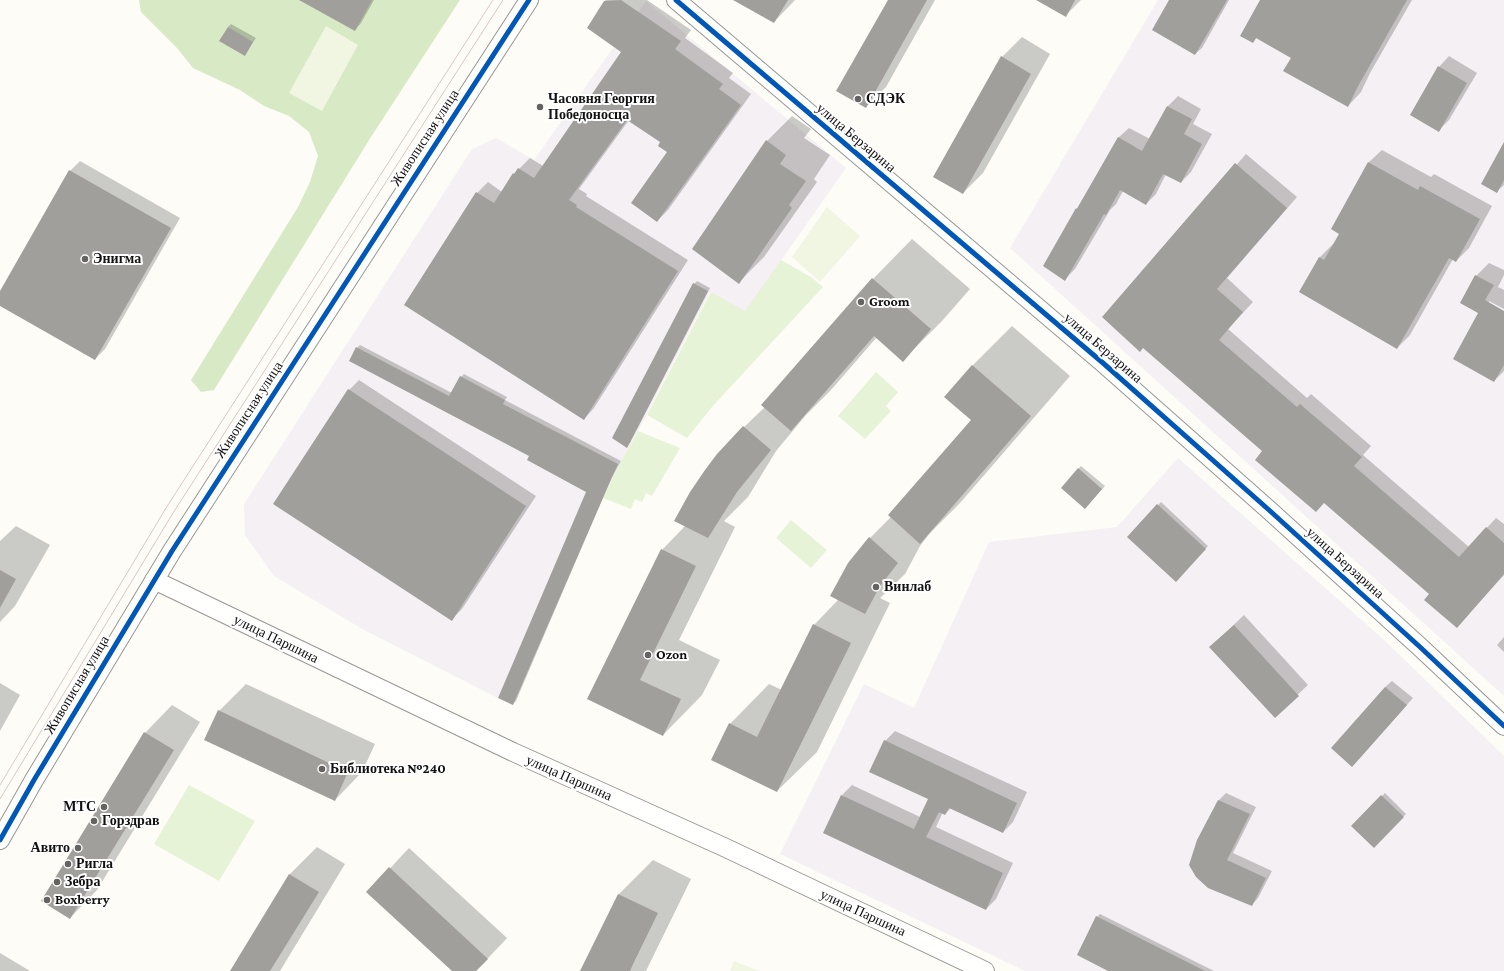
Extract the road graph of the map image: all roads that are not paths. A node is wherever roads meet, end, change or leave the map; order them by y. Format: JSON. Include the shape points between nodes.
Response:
{"nodes":[{"id":1,"x":529,"y":0,"type":"edge"},
{"id":2,"x":676,"y":0,"type":"edge"},
{"id":3,"x":154,"y":580,"type":"junction"},
{"id":4,"x":1504,"y":726,"type":"edge"},
{"id":5,"x":0,"y":840,"type":"edge"},
{"id":6,"x":985,"y":971,"type":"edge"}],
"edges":[{"from":1,"to":3,"type":"street","name":"Живописная улица"},
{"from":2,"to":4,"type":"street","name":"улица Берзарина","via":[[1103,363],[1420,647]]},
{"from":3,"to":5,"type":"street","name":"Живописная улица"},
{"from":3,"to":6,"type":"street","name":"улица Паршина","via":[[513,752],[726,848]]}]}
